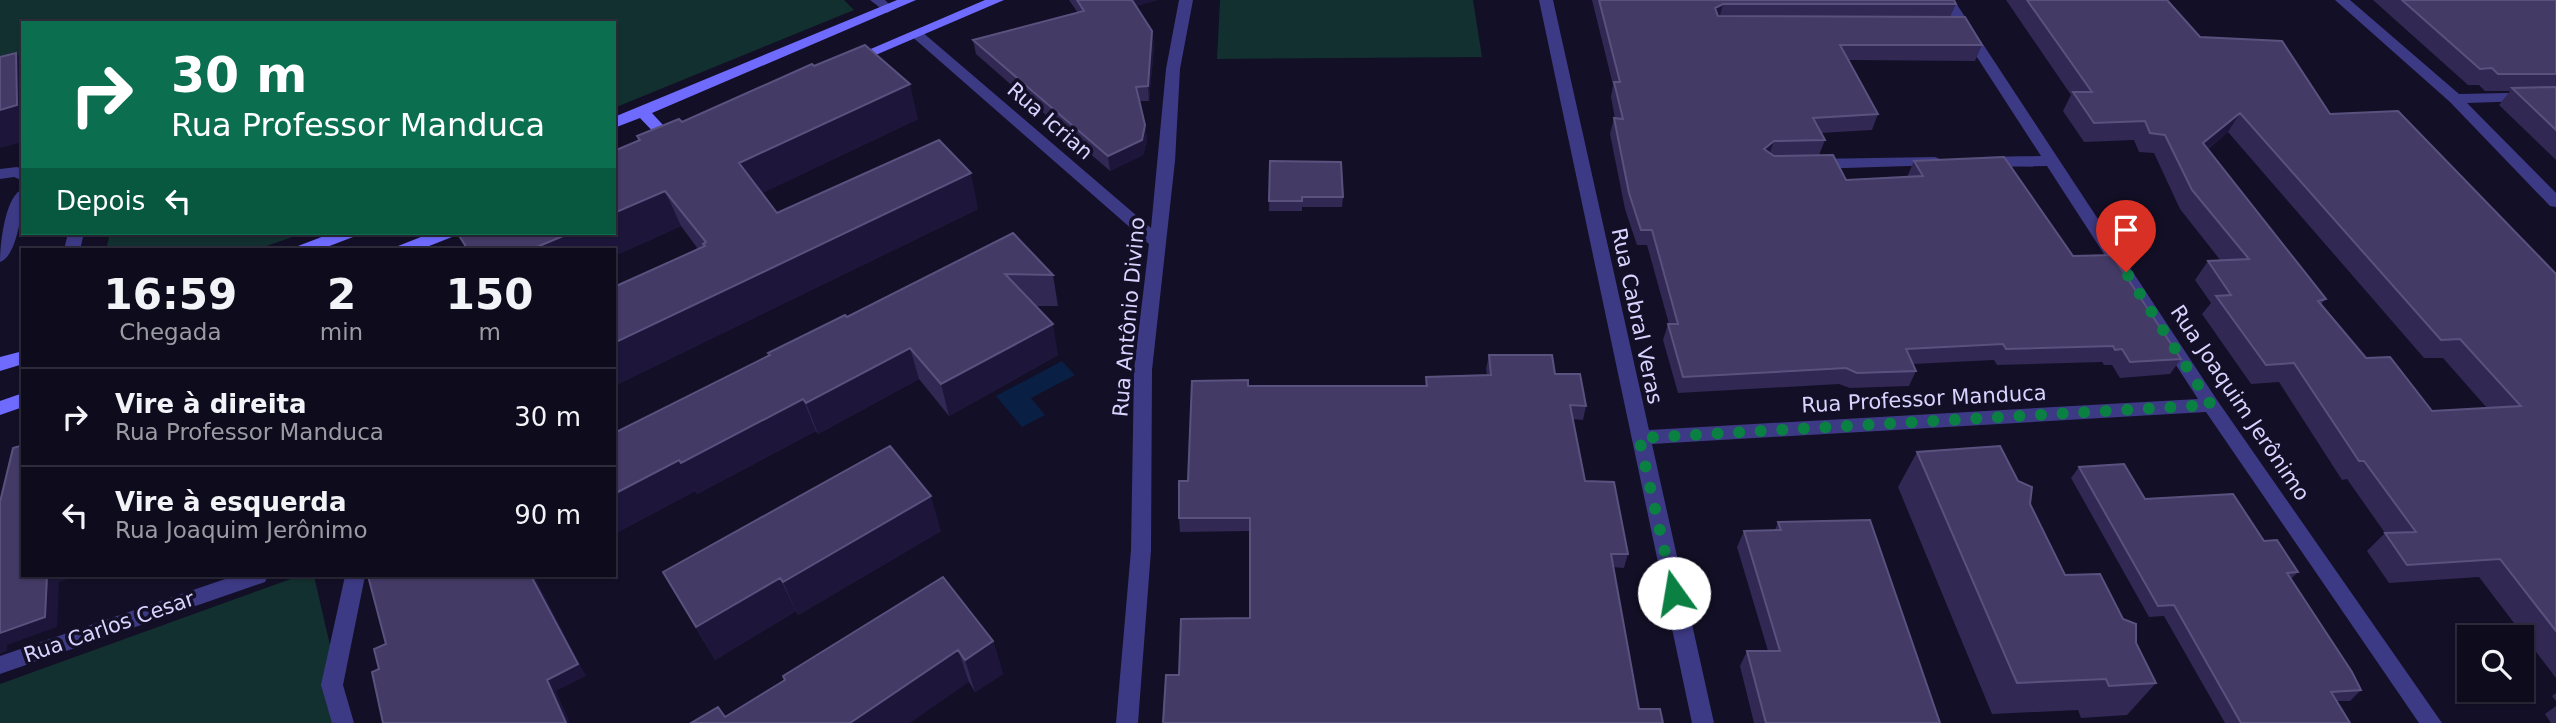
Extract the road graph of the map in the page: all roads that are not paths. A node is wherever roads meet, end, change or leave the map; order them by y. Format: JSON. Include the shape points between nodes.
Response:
{"nodes":[{"id":1,"x":909,"y":0,"type":"edge"},
{"id":2,"x":997,"y":0,"type":"edge"},
{"id":3,"x":1186,"y":0,"type":"edge"},
{"id":4,"x":1546,"y":0,"type":"edge"},
{"id":5,"x":1947,"y":0,"type":"edge"},
{"id":6,"x":2342,"y":0,"type":"edge"},
{"id":7,"x":882,"y":4,"type":"edge"},
{"id":8,"x":916,"y":34,"type":"junction"},
{"id":9,"x":842,"y":65,"type":"edge"},
{"id":10,"x":2556,"y":96,"type":"edge"},
{"id":11,"x":2455,"y":99,"type":"junction"},
{"id":12,"x":642,"y":111,"type":"junction"},
{"id":13,"x":616,"y":121,"type":"edge"},
{"id":14,"x":669,"y":138,"type":"edge"},
{"id":15,"x":2054,"y":161,"type":"junction"},
{"id":16,"x":1945,"y":162,"type":"edge"},
{"id":17,"x":1973,"y":162,"type":"edge"},
{"id":18,"x":1796,"y":164,"type":"edge"},
{"id":19,"x":0,"y":174,"type":"edge"},
{"id":20,"x":21,"y":175,"type":"edge"},
{"id":21,"x":21,"y":199,"type":"edge"},
{"id":22,"x":2556,"y":202,"type":"edge"},
{"id":23,"x":342,"y":235,"type":"edge"},
{"id":24,"x":441,"y":235,"type":"edge"},
{"id":25,"x":1156,"y":240,"type":"junction"},
{"id":26,"x":309,"y":248,"type":"edge"},
{"id":27,"x":409,"y":248,"type":"edge"},
{"id":28,"x":0,"y":256,"type":"edge"},
{"id":29,"x":21,"y":358,"type":"edge"},
{"id":30,"x":0,"y":365,"type":"edge"},
{"id":31,"x":21,"y":401,"type":"edge"},
{"id":32,"x":2211,"y":405,"type":"junction"},
{"id":33,"x":0,"y":408,"type":"edge"},
{"id":34,"x":1639,"y":438,"type":"junction"},
{"id":35,"x":255,"y":577,"type":"edge"},
{"id":36,"x":355,"y":577,"type":"edge"},
{"id":37,"x":0,"y":664,"type":"edge"},
{"id":38,"x":342,"y":723,"type":"edge"},
{"id":39,"x":1127,"y":723,"type":"edge"},
{"id":40,"x":1703,"y":723,"type":"edge"},
{"id":41,"x":2431,"y":723,"type":"edge"}],
"edges":[{"from":1,"to":7,"type":"main road"},
{"from":2,"to":8,"type":"main road"},
{"from":3,"to":25,"type":"street","name":"Rua Antônio Divino","via":[[1173,69]]},
{"from":4,"to":34,"type":"street","name":"Rua Cabral Veras"},
{"from":5,"to":15,"type":"street","name":"Rua Joaquim Jerônimo","via":[[1957,26]]},
{"from":6,"to":11,"type":"street"},
{"from":7,"to":12,"type":"main road"},
{"from":8,"to":9,"type":"main road"},
{"from":8,"to":25,"type":"street","name":"Rua Icrian"},
{"from":10,"to":11,"type":"street"},
{"from":11,"to":22,"type":"street"},
{"from":12,"to":13,"type":"main road"},
{"from":12,"to":14,"type":"main road"},
{"from":15,"to":17,"type":"street"},
{"from":15,"to":32,"type":"street","name":"Rua Joaquim Jerônimo"},
{"from":16,"to":18,"type":"street"},
{"from":19,"to":20,"type":"street"},
{"from":21,"to":28,"type":"street"},
{"from":23,"to":26,"type":"main road"},
{"from":24,"to":27,"type":"main road"},
{"from":25,"to":39,"type":"street","name":"Rua Antônio Divino","via":[[1143,370],[1141,550]]},
{"from":29,"to":30,"type":"main road"},
{"from":31,"to":33,"type":"main road"},
{"from":32,"to":34,"type":"street","name":"Rua Professor Manduca"},
{"from":32,"to":41,"type":"street","name":"Rua Joaquim Jerônimo"},
{"from":34,"to":40,"type":"street","name":"Rua Cabral Veras"},
{"from":35,"to":37,"type":"street","name":"Rua Carlos Cesar"},
{"from":36,"to":38,"type":"street","via":[[332,685]]}]}
